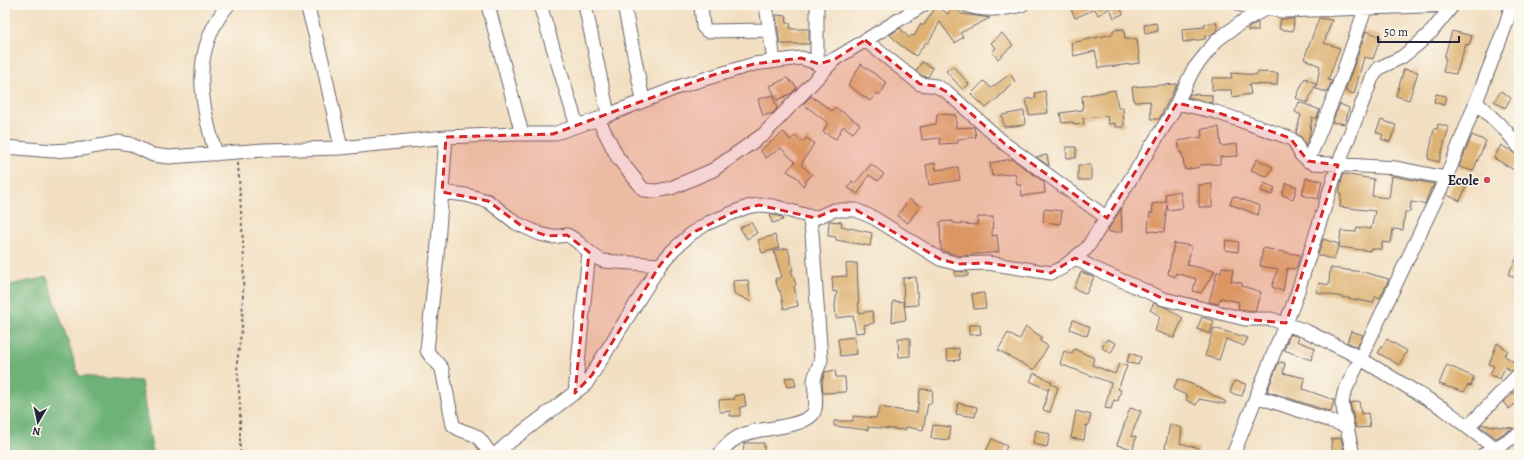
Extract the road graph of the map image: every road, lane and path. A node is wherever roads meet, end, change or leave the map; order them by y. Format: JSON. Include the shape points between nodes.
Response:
{"nodes":[{"id":1,"x":228,"y":5,"type":"edge"},
{"id":2,"x":307,"y":5,"type":"edge"},
{"id":3,"x":488,"y":5,"type":"edge"},
{"id":4,"x":540,"y":5,"type":"edge"},
{"id":5,"x":585,"y":5,"type":"edge"},
{"id":6,"x":624,"y":5,"type":"edge"},
{"id":7,"x":701,"y":5,"type":"edge"},
{"id":8,"x":766,"y":5,"type":"edge"},
{"id":9,"x":817,"y":5,"type":"edge"},
{"id":10,"x":923,"y":5,"type":"edge"},
{"id":11,"x":966,"y":5,"type":"edge"},
{"id":12,"x":1022,"y":5,"type":"edge"},
{"id":13,"x":1241,"y":5,"type":"edge"},
{"id":14,"x":1452,"y":5,"type":"edge"},
{"id":15,"x":1511,"y":5,"type":"edge"},
{"id":16,"x":1436,"y":6,"type":"edge"},
{"id":17,"x":1267,"y":7,"type":"edge"},
{"id":18,"x":1366,"y":7,"type":"junction"},
{"id":19,"x":769,"y":30,"type":"junction"},
{"id":20,"x":865,"y":40,"type":"junction"},
{"id":21,"x":835,"y":59,"type":"junction"},
{"id":22,"x":774,"y":61,"type":"junction"},
{"id":23,"x":818,"y":64,"type":"junction"},
{"id":24,"x":643,"y":100,"type":"junction"},
{"id":25,"x":1476,"y":102,"type":"junction"},
{"id":26,"x":1177,"y":103,"type":"junction"},
{"id":27,"x":603,"y":117,"type":"junction"},
{"id":28,"x":577,"y":126,"type":"junction"},
{"id":29,"x":522,"y":134,"type":"junction"},
{"id":30,"x":446,"y":137,"type":"junction"},
{"id":31,"x":1519,"y":147,"type":"edge"},
{"id":32,"x":5,"y":148,"type":"edge"},
{"id":33,"x":341,"y":148,"type":"junction"},
{"id":34,"x":238,"y":152,"type":"junction"},
{"id":35,"x":216,"y":154,"type":"junction"},
{"id":36,"x":1308,"y":161,"type":"junction"},
{"id":37,"x":1338,"y":165,"type":"junction"},
{"id":38,"x":1446,"y":178,"type":"junction"},
{"id":39,"x":442,"y":192,"type":"junction"},
{"id":40,"x":808,"y":217,"type":"junction"},
{"id":41,"x":1107,"y":218,"type":"junction"},
{"id":42,"x":589,"y":252,"type":"junction"},
{"id":43,"x":1075,"y":258,"type":"junction"},
{"id":44,"x":660,"y":265,"type":"junction"},
{"id":45,"x":1286,"y":323,"type":"junction"},
{"id":46,"x":1360,"y":358,"type":"junction"},
{"id":47,"x":1519,"y":374,"type":"edge"},
{"id":48,"x":575,"y":393,"type":"junction"},
{"id":49,"x":1256,"y":396,"type":"junction"},
{"id":50,"x":1346,"y":426,"type":"junction"},
{"id":51,"x":1468,"y":427,"type":"junction"},
{"id":52,"x":1519,"y":434,"type":"edge"},
{"id":53,"x":1495,"y":448,"type":"junction"},
{"id":54,"x":240,"y":455,"type":"edge"},
{"id":55,"x":494,"y":455,"type":"edge"},
{"id":56,"x":719,"y":455,"type":"edge"},
{"id":57,"x":1233,"y":455,"type":"edge"},
{"id":58,"x":1353,"y":455,"type":"edge"},
{"id":59,"x":1483,"y":455,"type":"edge"}],
"edges":[{"from":1,"to":35,"type":"street","via":[[215,25],[201,66],[202,99]]},
{"from":2,"to":33,"type":"street"},
{"from":3,"to":29,"type":"street"},
{"from":4,"to":28,"type":"street"},
{"from":5,"to":27,"type":"street"},
{"from":6,"to":24,"type":"street"},
{"from":7,"to":19,"type":"street","via":[[703,28],[707,31]]},
{"from":8,"to":19,"type":"street"},
{"from":9,"to":23,"type":"street"},
{"from":10,"to":20,"type":"street"},
{"from":11,"to":12,"type":"street","via":[[979,10]]},
{"from":13,"to":17,"type":"street"},
{"from":14,"to":16,"type":"street"},
{"from":14,"to":37,"type":"street","via":[[1432,31],[1417,45],[1402,57],[1379,68],[1372,78]]},
{"from":15,"to":25,"type":"street","via":[[1507,22]]},
{"from":16,"to":18,"type":"street"},
{"from":17,"to":18,"type":"street","via":[[1283,11]]},
{"from":17,"to":26,"type":"street","via":[[1217,40],[1193,70]]},
{"from":18,"to":36,"type":"street"},
{"from":19,"to":22,"type":"street"},
{"from":20,"to":21,"type":"street"},
{"from":20,"to":41,"type":"street","via":[[920,84],[936,86],[947,92],[1005,144]]},
{"from":21,"to":23,"type":"street"},
{"from":21,"to":27,"type":"street","via":[[764,134],[713,170],[671,188],[644,190],[618,158]]},
{"from":22,"to":23,"type":"street","via":[[801,58]]},
{"from":22,"to":24,"type":"street","via":[[713,75]]},
{"from":24,"to":27,"type":"street"},
{"from":25,"to":31,"type":"street"},
{"from":25,"to":38,"type":"street"},
{"from":26,"to":36,"type":"street","via":[[1216,112],[1290,138]]},
{"from":26,"to":41,"type":"street"},
{"from":27,"to":28,"type":"street"},
{"from":28,"to":29,"type":"street","via":[[553,134]]},
{"from":29,"to":30,"type":"street"},
{"from":30,"to":33,"type":"street"},
{"from":30,"to":39,"type":"street"},
{"from":32,"to":35,"type":"street","via":[[53,151],[83,149],[118,142],[130,144],[153,155],[169,157]]},
{"from":33,"to":34,"type":"street","via":[[311,147]]},
{"from":34,"to":35,"type":"street"},
{"from":34,"to":54,"type":"path","via":[[244,259],[242,326],[237,363]]},
{"from":36,"to":37,"type":"street"},
{"from":37,"to":38,"type":"street","via":[[1396,168]]},
{"from":37,"to":45,"type":"street","via":[[1306,269]]},
{"from":38,"to":46,"type":"street"},
{"from":39,"to":42,"type":"street","via":[[488,200],[523,227],[547,236],[567,235]]},
{"from":39,"to":55,"type":"street","via":[[427,350],[429,356],[438,362],[442,369],[453,425],[475,435],[486,451]]},
{"from":40,"to":43,"type":"street","via":[[815,218],[834,210],[856,210],[874,218],[940,259],[958,264],[988,264],[1051,273]]},
{"from":40,"to":44,"type":"street","via":[[774,206],[747,207],[708,223],[692,233]]},
{"from":40,"to":56,"type":"street","via":[[812,232],[821,360],[814,379],[814,413],[809,418],[781,427],[748,433],[734,439]]},
{"from":41,"to":43,"type":"street","via":[[1087,248]]},
{"from":42,"to":44,"type":"street","via":[[594,258],[603,261]]},
{"from":42,"to":48,"type":"street"},
{"from":43,"to":45,"type":"street","via":[[1164,298],[1246,319],[1271,319]]},
{"from":44,"to":48,"type":"street","via":[[592,375]]},
{"from":45,"to":46,"type":"street"},
{"from":45,"to":49,"type":"street"},
{"from":46,"to":50,"type":"street","via":[[1344,393],[1342,403]]},
{"from":46,"to":51,"type":"street","via":[[1444,409]]},
{"from":47,"to":51,"type":"street"},
{"from":48,"to":55,"type":"street"},
{"from":49,"to":50,"type":"street"},
{"from":49,"to":57,"type":"street"},
{"from":50,"to":58,"type":"street"},
{"from":51,"to":53,"type":"street"},
{"from":52,"to":53,"type":"street"},
{"from":53,"to":59,"type":"street"}]}
